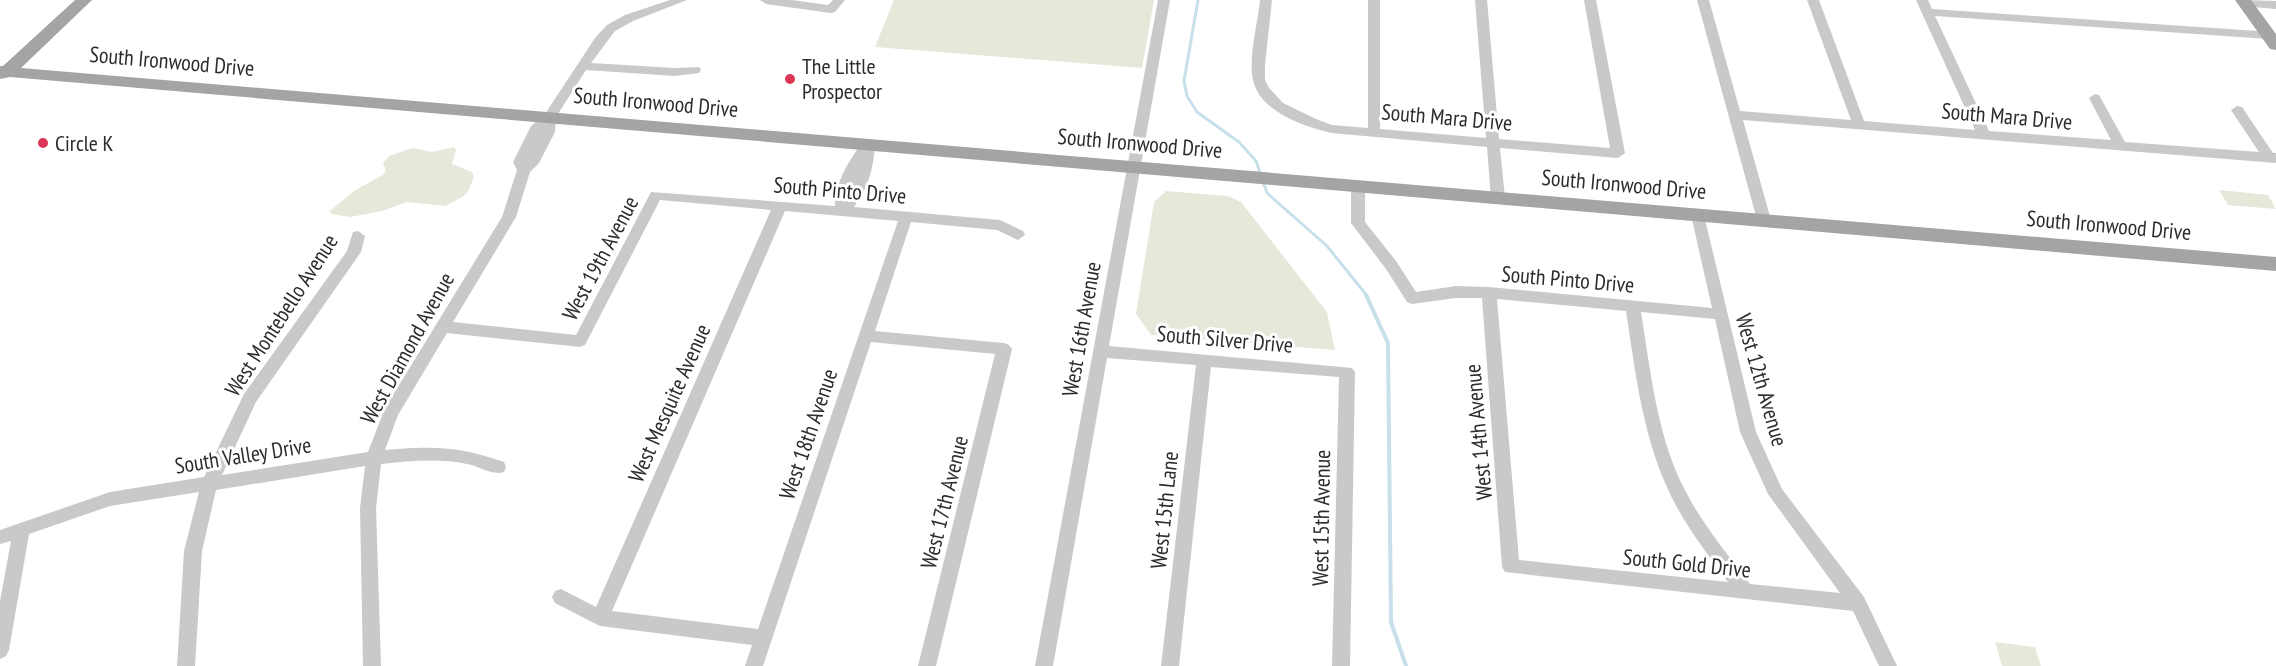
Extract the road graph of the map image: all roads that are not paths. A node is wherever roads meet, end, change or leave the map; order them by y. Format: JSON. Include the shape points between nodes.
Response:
{"nodes":[{"id":1,"x":84,"y":0,"type":"edge"},
{"id":2,"x":681,"y":0,"type":"edge"},
{"id":3,"x":766,"y":0,"type":"edge"},
{"id":4,"x":1164,"y":0,"type":"edge"},
{"id":5,"x":1266,"y":0,"type":"edge"},
{"id":6,"x":1374,"y":0,"type":"edge"},
{"id":7,"x":1481,"y":0,"type":"edge"},
{"id":8,"x":1590,"y":0,"type":"edge"},
{"id":9,"x":1703,"y":0,"type":"edge"},
{"id":10,"x":1813,"y":0,"type":"edge"},
{"id":11,"x":2244,"y":1,"type":"edge"},
{"id":12,"x":835,"y":4,"type":"edge"},
{"id":13,"x":649,"y":5,"type":"edge"},
{"id":14,"x":2276,"y":5,"type":"edge"},
{"id":15,"x":1925,"y":6,"type":"edge"},
{"id":16,"x":2272,"y":40,"type":"edge"},
{"id":17,"x":583,"y":66,"type":"junction"},
{"id":18,"x":695,"y":70,"type":"dead end"},
{"id":19,"x":2,"y":73,"type":"edge"},
{"id":20,"x":2095,"y":98,"type":"dead end"},
{"id":21,"x":2237,"y":110,"type":"dead end"},
{"id":22,"x":1735,"y":115,"type":"junction"},
{"id":23,"x":550,"y":117,"type":"junction"},
{"id":24,"x":1859,"y":125,"type":"junction"},
{"id":25,"x":1374,"y":133,"type":"junction"},
{"id":26,"x":1984,"y":135,"type":"junction"},
{"id":27,"x":1494,"y":142,"type":"junction"},
{"id":28,"x":868,"y":144,"type":"junction"},
{"id":29,"x":2121,"y":146,"type":"junction"},
{"id":30,"x":2272,"y":158,"type":"edge"},
{"id":31,"x":1134,"y":167,"type":"junction"},
{"id":32,"x":1358,"y":185,"type":"junction"},
{"id":33,"x":656,"y":195,"type":"joint"},
{"id":34,"x":1498,"y":198,"type":"junction"},
{"id":35,"x":780,"y":206,"type":"junction"},
{"id":36,"x":842,"y":211,"type":"junction"},
{"id":37,"x":1698,"y":214,"type":"junction"},
{"id":38,"x":906,"y":216,"type":"junction"},
{"id":39,"x":1764,"y":220,"type":"junction"},
{"id":40,"x":1018,"y":235,"type":"dead end"},
{"id":41,"x":358,"y":236,"type":"dead end"},
{"id":42,"x":2276,"y":264,"type":"edge"},
{"id":43,"x":1490,"y":293,"type":"junction"},
{"id":44,"x":1633,"y":306,"type":"junction"},
{"id":45,"x":1720,"y":314,"type":"junction"},
{"id":46,"x":443,"y":327,"type":"junction"},
{"id":47,"x":865,"y":336,"type":"junction"},
{"id":48,"x":1099,"y":351,"type":"junction"},
{"id":49,"x":1204,"y":360,"type":"junction"},
{"id":50,"x":1347,"y":372,"type":"joint"},
{"id":51,"x":374,"y":458,"type":"junction"},
{"id":52,"x":498,"y":467,"type":"dead end"},
{"id":53,"x":210,"y":482,"type":"junction"},
{"id":54,"x":22,"y":528,"type":"junction"},
{"id":55,"x":0,"y":537,"type":"edge"},
{"id":56,"x":1511,"y":567,"type":"joint"},
{"id":57,"x":1746,"y":592,"type":"junction"},
{"id":58,"x":561,"y":597,"type":"dead end"},
{"id":59,"x":1858,"y":603,"type":"junction"},
{"id":60,"x":600,"y":618,"type":"junction"},
{"id":61,"x":763,"y":638,"type":"junction"},
{"id":62,"x":0,"y":650,"type":"edge"},
{"id":63,"x":186,"y":666,"type":"edge"},
{"id":64,"x":372,"y":666,"type":"edge"},
{"id":65,"x":754,"y":666,"type":"edge"},
{"id":66,"x":927,"y":666,"type":"edge"},
{"id":67,"x":1044,"y":666,"type":"edge"},
{"id":68,"x":1170,"y":666,"type":"edge"},
{"id":69,"x":1341,"y":666,"type":"edge"},
{"id":70,"x":1888,"y":666,"type":"edge"}],
"edges":[{"from":1,"to":19,"type":"main road"},
{"from":2,"to":13,"type":"street","name":"West Diamond Avenue"},
{"from":3,"to":12,"type":"street"},
{"from":4,"to":31,"type":"street","name":"West 16th Avenue"},
{"from":5,"to":25,"type":"street","name":"South Mara Drive","via":[[1259,79],[1265,92],[1304,121],[1331,129]]},
{"from":6,"to":25,"type":"street"},
{"from":7,"to":27,"type":"street"},
{"from":8,"to":27,"type":"street","name":"South Mara Drive","via":[[1618,153]]},
{"from":9,"to":22,"type":"street"},
{"from":10,"to":24,"type":"street"},
{"from":11,"to":14,"type":"street"},
{"from":11,"to":16,"type":"main road"},
{"from":13,"to":17,"type":"street","name":"West Diamond Avenue","via":[[611,28]]},
{"from":15,"to":16,"type":"street"},
{"from":15,"to":26,"type":"street"},
{"from":17,"to":18,"type":"street"},
{"from":17,"to":23,"type":"street","name":"West Diamond Avenue"},
{"from":19,"to":23,"type":"main road","name":"South Ironwood Drive"},
{"from":20,"to":29,"type":"street"},
{"from":21,"to":30,"type":"street"},
{"from":22,"to":24,"type":"street","name":"South Mara Drive"},
{"from":22,"to":39,"type":"street"},
{"from":23,"to":28,"type":"main road","name":"South Ironwood Drive"},
{"from":23,"to":46,"type":"street","name":"West Diamond Avenue","via":[[548,132],[534,160],[524,170],[509,217]]},
{"from":24,"to":26,"type":"street","name":"South Mara Drive"},
{"from":25,"to":27,"type":"street","name":"South Mara Drive"},
{"from":26,"to":29,"type":"street","name":"South Mara Drive"},
{"from":27,"to":34,"type":"street"},
{"from":28,"to":31,"type":"main road","name":"South Ironwood Drive"},
{"from":28,"to":36,"type":"street","via":[[868,161],[853,202]]},
{"from":29,"to":30,"type":"street","name":"South Mara Drive"},
{"from":31,"to":32,"type":"main road","name":"South Ironwood Drive"},
{"from":31,"to":48,"type":"street","name":"West 16th Avenue"},
{"from":32,"to":34,"type":"main road","name":"South Ironwood Drive"},
{"from":32,"to":43,"type":"street","name":"South Pinto Drive","via":[[1358,223],[1412,298],[1456,292]]},
{"from":33,"to":35,"type":"street","name":"South Pinto Drive"},
{"from":33,"to":46,"type":"street","name":"West 19th Avenue","via":[[580,340]]},
{"from":34,"to":37,"type":"main road","name":"South Ironwood Drive"},
{"from":35,"to":36,"type":"street","name":"South Pinto Drive"},
{"from":35,"to":60,"type":"street","name":"West Mesquite Avenue"},
{"from":36,"to":38,"type":"street","name":"South Pinto Drive"},
{"from":37,"to":39,"type":"main road","name":"South Ironwood Drive"},
{"from":37,"to":45,"type":"street","name":"West 12th Avenue"},
{"from":38,"to":40,"type":"street","name":"South Pinto Drive","via":[[1000,225]]},
{"from":38,"to":47,"type":"street","name":"West 18th Avenue"},
{"from":39,"to":42,"type":"main road","name":"South Ironwood Drive"},
{"from":41,"to":53,"type":"street","name":"West Montebello Avenue","via":[[354,252],[250,398]]},
{"from":43,"to":44,"type":"street","name":"South Pinto Drive"},
{"from":43,"to":56,"type":"street","name":"West 14th Avenue"},
{"from":44,"to":45,"type":"street","name":"South Pinto Drive"},
{"from":44,"to":57,"type":"street","via":[[1654,430],[1674,486]]},
{"from":45,"to":59,"type":"street","name":"West 12th Avenue","via":[[1748,432],[1776,494]]},
{"from":46,"to":51,"type":"street","name":"West Diamond Avenue","via":[[391,413]]},
{"from":47,"to":61,"type":"street","name":"West 18th Avenue"},
{"from":47,"to":66,"type":"street","name":"West 17th Avenue","via":[[1004,349]]},
{"from":48,"to":49,"type":"street","name":"South Silver Drive"},
{"from":48,"to":67,"type":"street","name":"West 16th Avenue"},
{"from":49,"to":50,"type":"street","name":"South Silver Drive"},
{"from":49,"to":68,"type":"street","name":"West 15th Lane"},
{"from":50,"to":69,"type":"street","name":"West 15th Avenue"},
{"from":51,"to":52,"type":"street","name":"South Valley Drive","via":[[429,453],[469,457]]},
{"from":51,"to":53,"type":"street","name":"South Valley Drive"},
{"from":51,"to":64,"type":"street","name":"West Diamond Avenue","via":[[368,508]]},
{"from":53,"to":54,"type":"street","name":"South Valley Drive","via":[[110,499]]},
{"from":53,"to":63,"type":"street","name":"West Montebello Avenue","via":[[193,551]]},
{"from":54,"to":55,"type":"street","name":"South Valley Drive"},
{"from":54,"to":62,"type":"street"},
{"from":56,"to":57,"type":"street","name":"South Gold Drive"},
{"from":57,"to":59,"type":"street","name":"South Gold Drive"},
{"from":58,"to":60,"type":"street"},
{"from":59,"to":70,"type":"street","name":"West 12th Avenue"},
{"from":60,"to":61,"type":"street"},
{"from":61,"to":65,"type":"street","name":"West 18th Avenue"}]}
